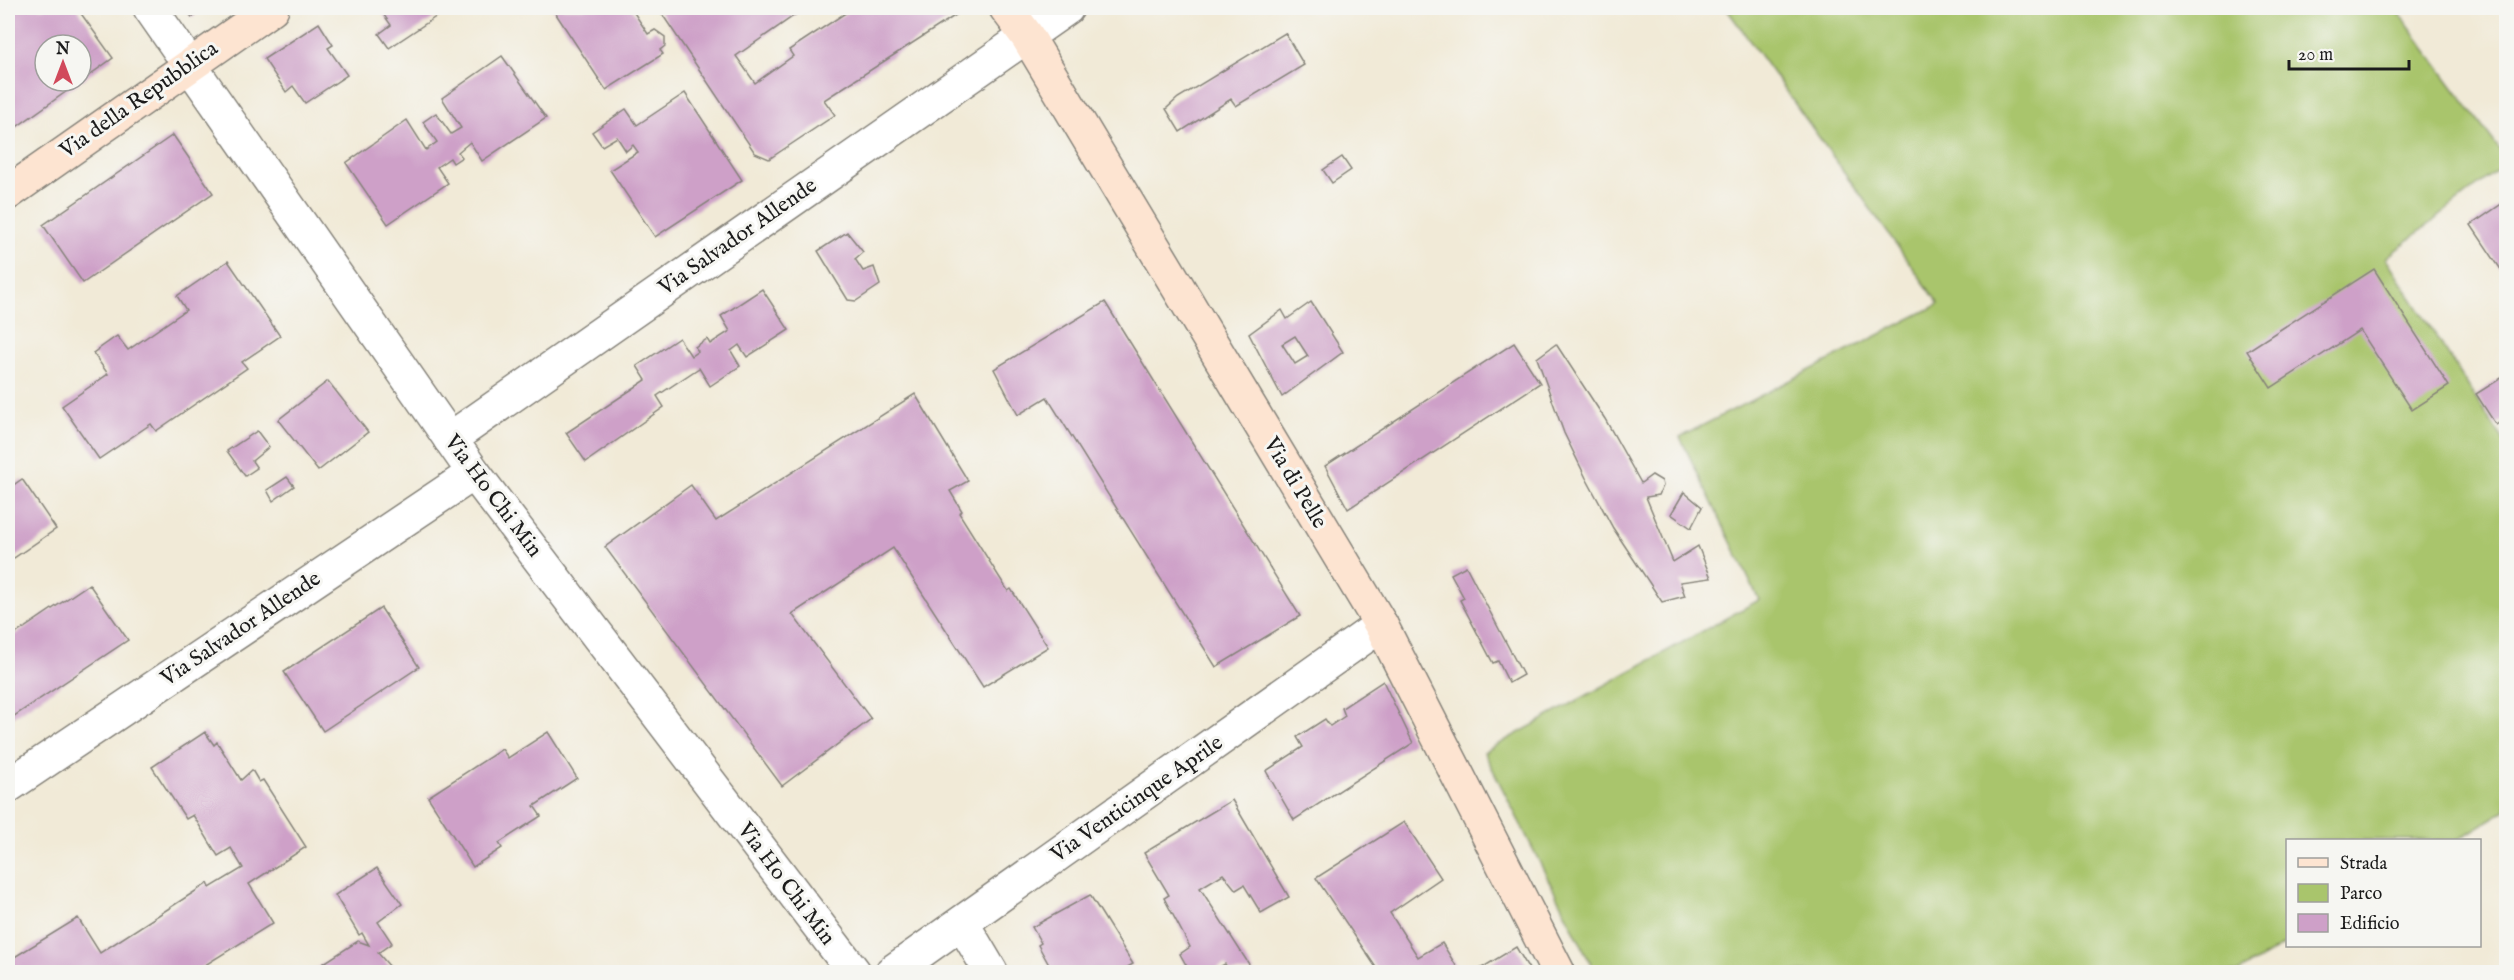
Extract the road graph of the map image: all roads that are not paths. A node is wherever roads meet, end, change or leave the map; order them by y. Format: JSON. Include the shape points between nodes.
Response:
{"nodes":[{"id":1,"x":150,"y":8,"type":"edge"},
{"id":2,"x":272,"y":8,"type":"edge"},
{"id":3,"x":1006,"y":8,"type":"edge"},
{"id":4,"x":1067,"y":8,"type":"edge"},
{"id":5,"x":1026,"y":36,"type":"junction"},
{"id":6,"x":190,"y":64,"type":"junction"},
{"id":7,"x":8,"y":193,"type":"edge"},
{"id":8,"x":450,"y":439,"type":"junction"},
{"id":9,"x":474,"y":473,"type":"junction"},
{"id":10,"x":1381,"y":625,"type":"junction"},
{"id":11,"x":8,"y":786,"type":"edge"},
{"id":12,"x":962,"y":923,"type":"junction"},
{"id":13,"x":854,"y":972,"type":"edge"},
{"id":14,"x":892,"y":972,"type":"edge"},
{"id":15,"x":991,"y":972,"type":"edge"},
{"id":16,"x":1558,"y":972,"type":"edge"}],
"edges":[{"from":1,"to":6,"type":"street","name":"Via Ho Chi Min"},
{"from":2,"to":6,"type":"main road","name":"Via della Repubblica"},
{"from":3,"to":5,"type":"main road","name":"Via di Pelle"},
{"from":4,"to":5,"type":"street","name":"Via Salvador Allende"},
{"from":5,"to":8,"type":"street","name":"Via Salvador Allende"},
{"from":5,"to":10,"type":"main road","name":"Via di Pelle"},
{"from":6,"to":7,"type":"main road","name":"Via della Repubblica"},
{"from":6,"to":8,"type":"street","name":"Via Ho Chi Min"},
{"from":8,"to":9,"type":"street","name":"Via Ho Chi Min"},
{"from":9,"to":11,"type":"street","name":"Via Salvador Allende"},
{"from":9,"to":13,"type":"street","name":"Via Ho Chi Min"},
{"from":10,"to":12,"type":"street","name":"Via Venticinque Aprile"},
{"from":10,"to":16,"type":"main road","name":"Via di Pelle"},
{"from":12,"to":14,"type":"street","name":"Via Venticinque Aprile"},
{"from":12,"to":15,"type":"street"}]}
